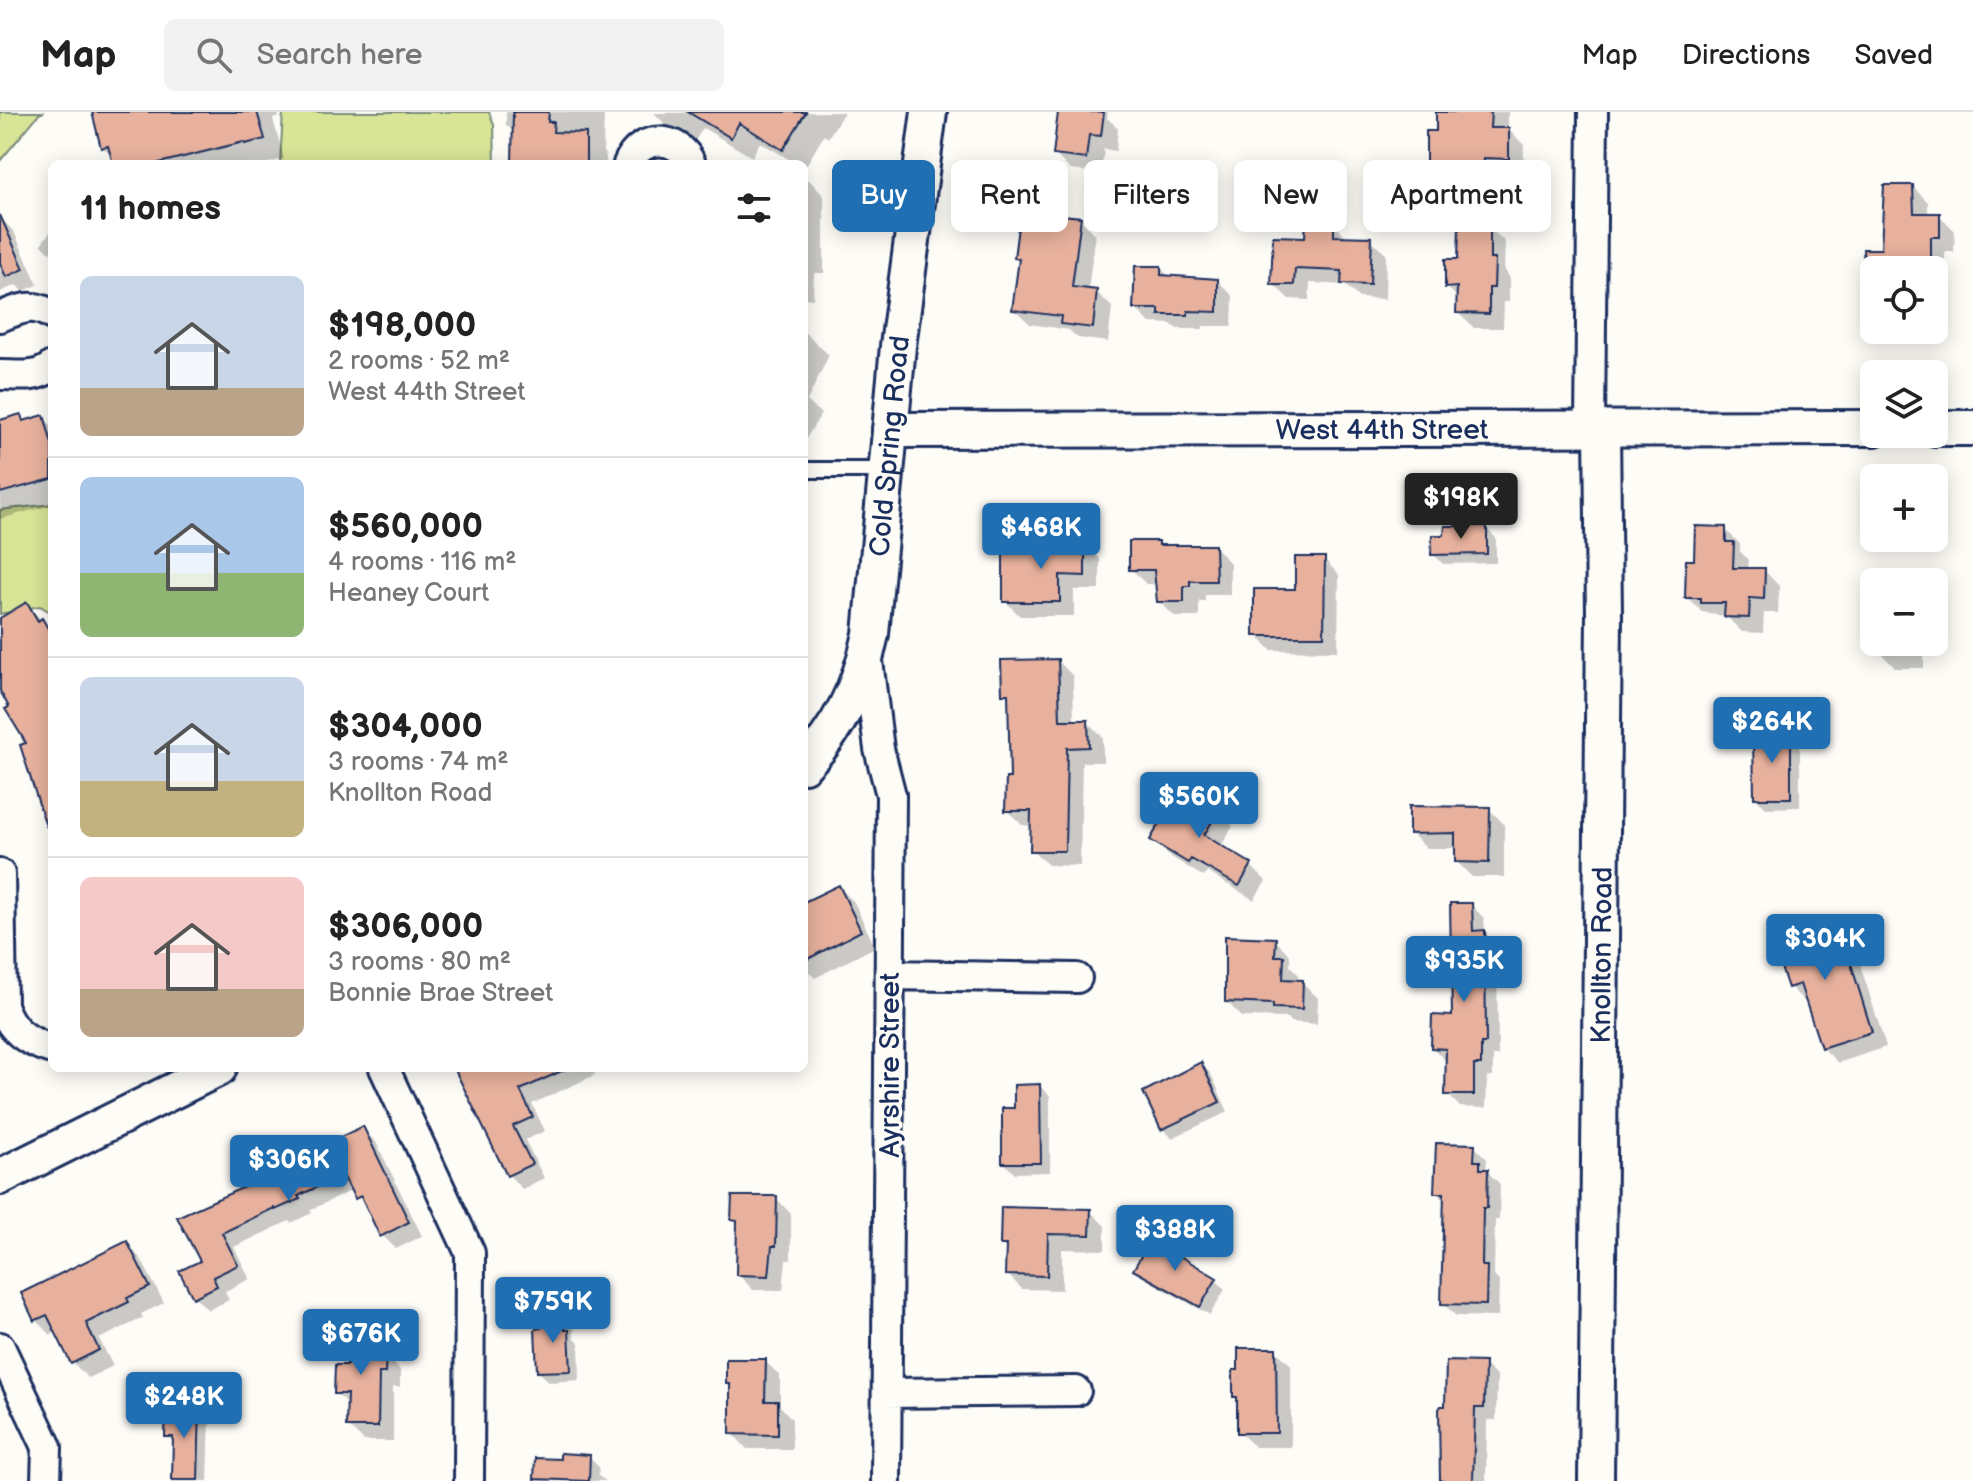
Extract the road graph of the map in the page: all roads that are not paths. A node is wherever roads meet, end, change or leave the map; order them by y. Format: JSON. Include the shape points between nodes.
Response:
{"nodes":[{"id":1,"x":929,"y":112,"type":"edge"},
{"id":2,"x":1593,"y":112,"type":"edge"},
{"id":3,"x":631,"y":160,"type":"edge"},
{"id":4,"x":688,"y":160,"type":"edge"},
{"id":5,"x":48,"y":313,"type":"edge"},
{"id":6,"x":0,"y":317,"type":"edge"},
{"id":7,"x":48,"y":369,"type":"edge"},
{"id":8,"x":0,"y":375,"type":"edge"},
{"id":9,"x":1596,"y":428,"type":"junction"},
{"id":10,"x":1860,"y":428,"type":"edge"},
{"id":11,"x":1948,"y":428,"type":"edge"},
{"id":12,"x":1973,"y":428,"type":"edge"},
{"id":13,"x":890,"y":430,"type":"junction"},
{"id":14,"x":808,"y":470,"type":"edge"},
{"id":15,"x":887,"y":470,"type":"junction"},
{"id":16,"x":867,"y":652,"type":"junction"},
{"id":17,"x":808,"y":760,"type":"edge"},
{"id":18,"x":0,"y":874,"type":"edge"},
{"id":19,"x":890,"y":975,"type":"junction"},
{"id":20,"x":1077,"y":978,"type":"dead end"},
{"id":21,"x":48,"y":1048,"type":"edge"},
{"id":22,"x":211,"y":1072,"type":"edge"},
{"id":23,"x":386,"y":1072,"type":"edge"},
{"id":24,"x":0,"y":1177,"type":"edge"},
{"id":25,"x":0,"y":1347,"type":"edge"},
{"id":26,"x":1076,"y":1391,"type":"dead end"},
{"id":27,"x":887,"y":1393,"type":"junction"},
{"id":28,"x":46,"y":1481,"type":"edge"},
{"id":29,"x":469,"y":1481,"type":"edge"},
{"id":30,"x":886,"y":1481,"type":"edge"},
{"id":31,"x":1596,"y":1481,"type":"edge"}],
"edges":[{"from":1,"to":13,"type":"street","name":"Cold Spring Road"},
{"from":2,"to":9,"type":"street","name":"Knollton Road"},
{"from":3,"to":4,"type":"street","via":[[655,141],[679,147]]},
{"from":5,"to":6,"type":"street","via":[[23,307]]},
{"from":7,"to":8,"type":"street"},
{"from":9,"to":10,"type":"street","name":"West 44th Street"},
{"from":9,"to":13,"type":"street","name":"West 44th Street"},
{"from":9,"to":31,"type":"street","name":"Knollton Road","via":[[1604,615]]},
{"from":11,"to":12,"type":"street"},
{"from":13,"to":15,"type":"street","name":"Cold Spring Road"},
{"from":14,"to":15,"type":"lane"},
{"from":15,"to":16,"type":"street","name":"Cold Spring Road"},
{"from":16,"to":17,"type":"street","name":"Cold Spring Road","via":[[840,716]]},
{"from":16,"to":19,"type":"street","name":"Ayrshire Street","via":[[879,749],[891,795]]},
{"from":18,"to":21,"type":"street","via":[[2,1005],[22,1036]]},
{"from":19,"to":20,"type":"street"},
{"from":19,"to":27,"type":"street","name":"Ayrshire Street"},
{"from":22,"to":24,"type":"street"},
{"from":23,"to":29,"type":"street","via":[[470,1253]]},
{"from":25,"to":28,"type":"street","via":[[47,1447]]},
{"from":26,"to":27,"type":"street"},
{"from":27,"to":30,"type":"street","name":"Ayrshire Street"}]}
